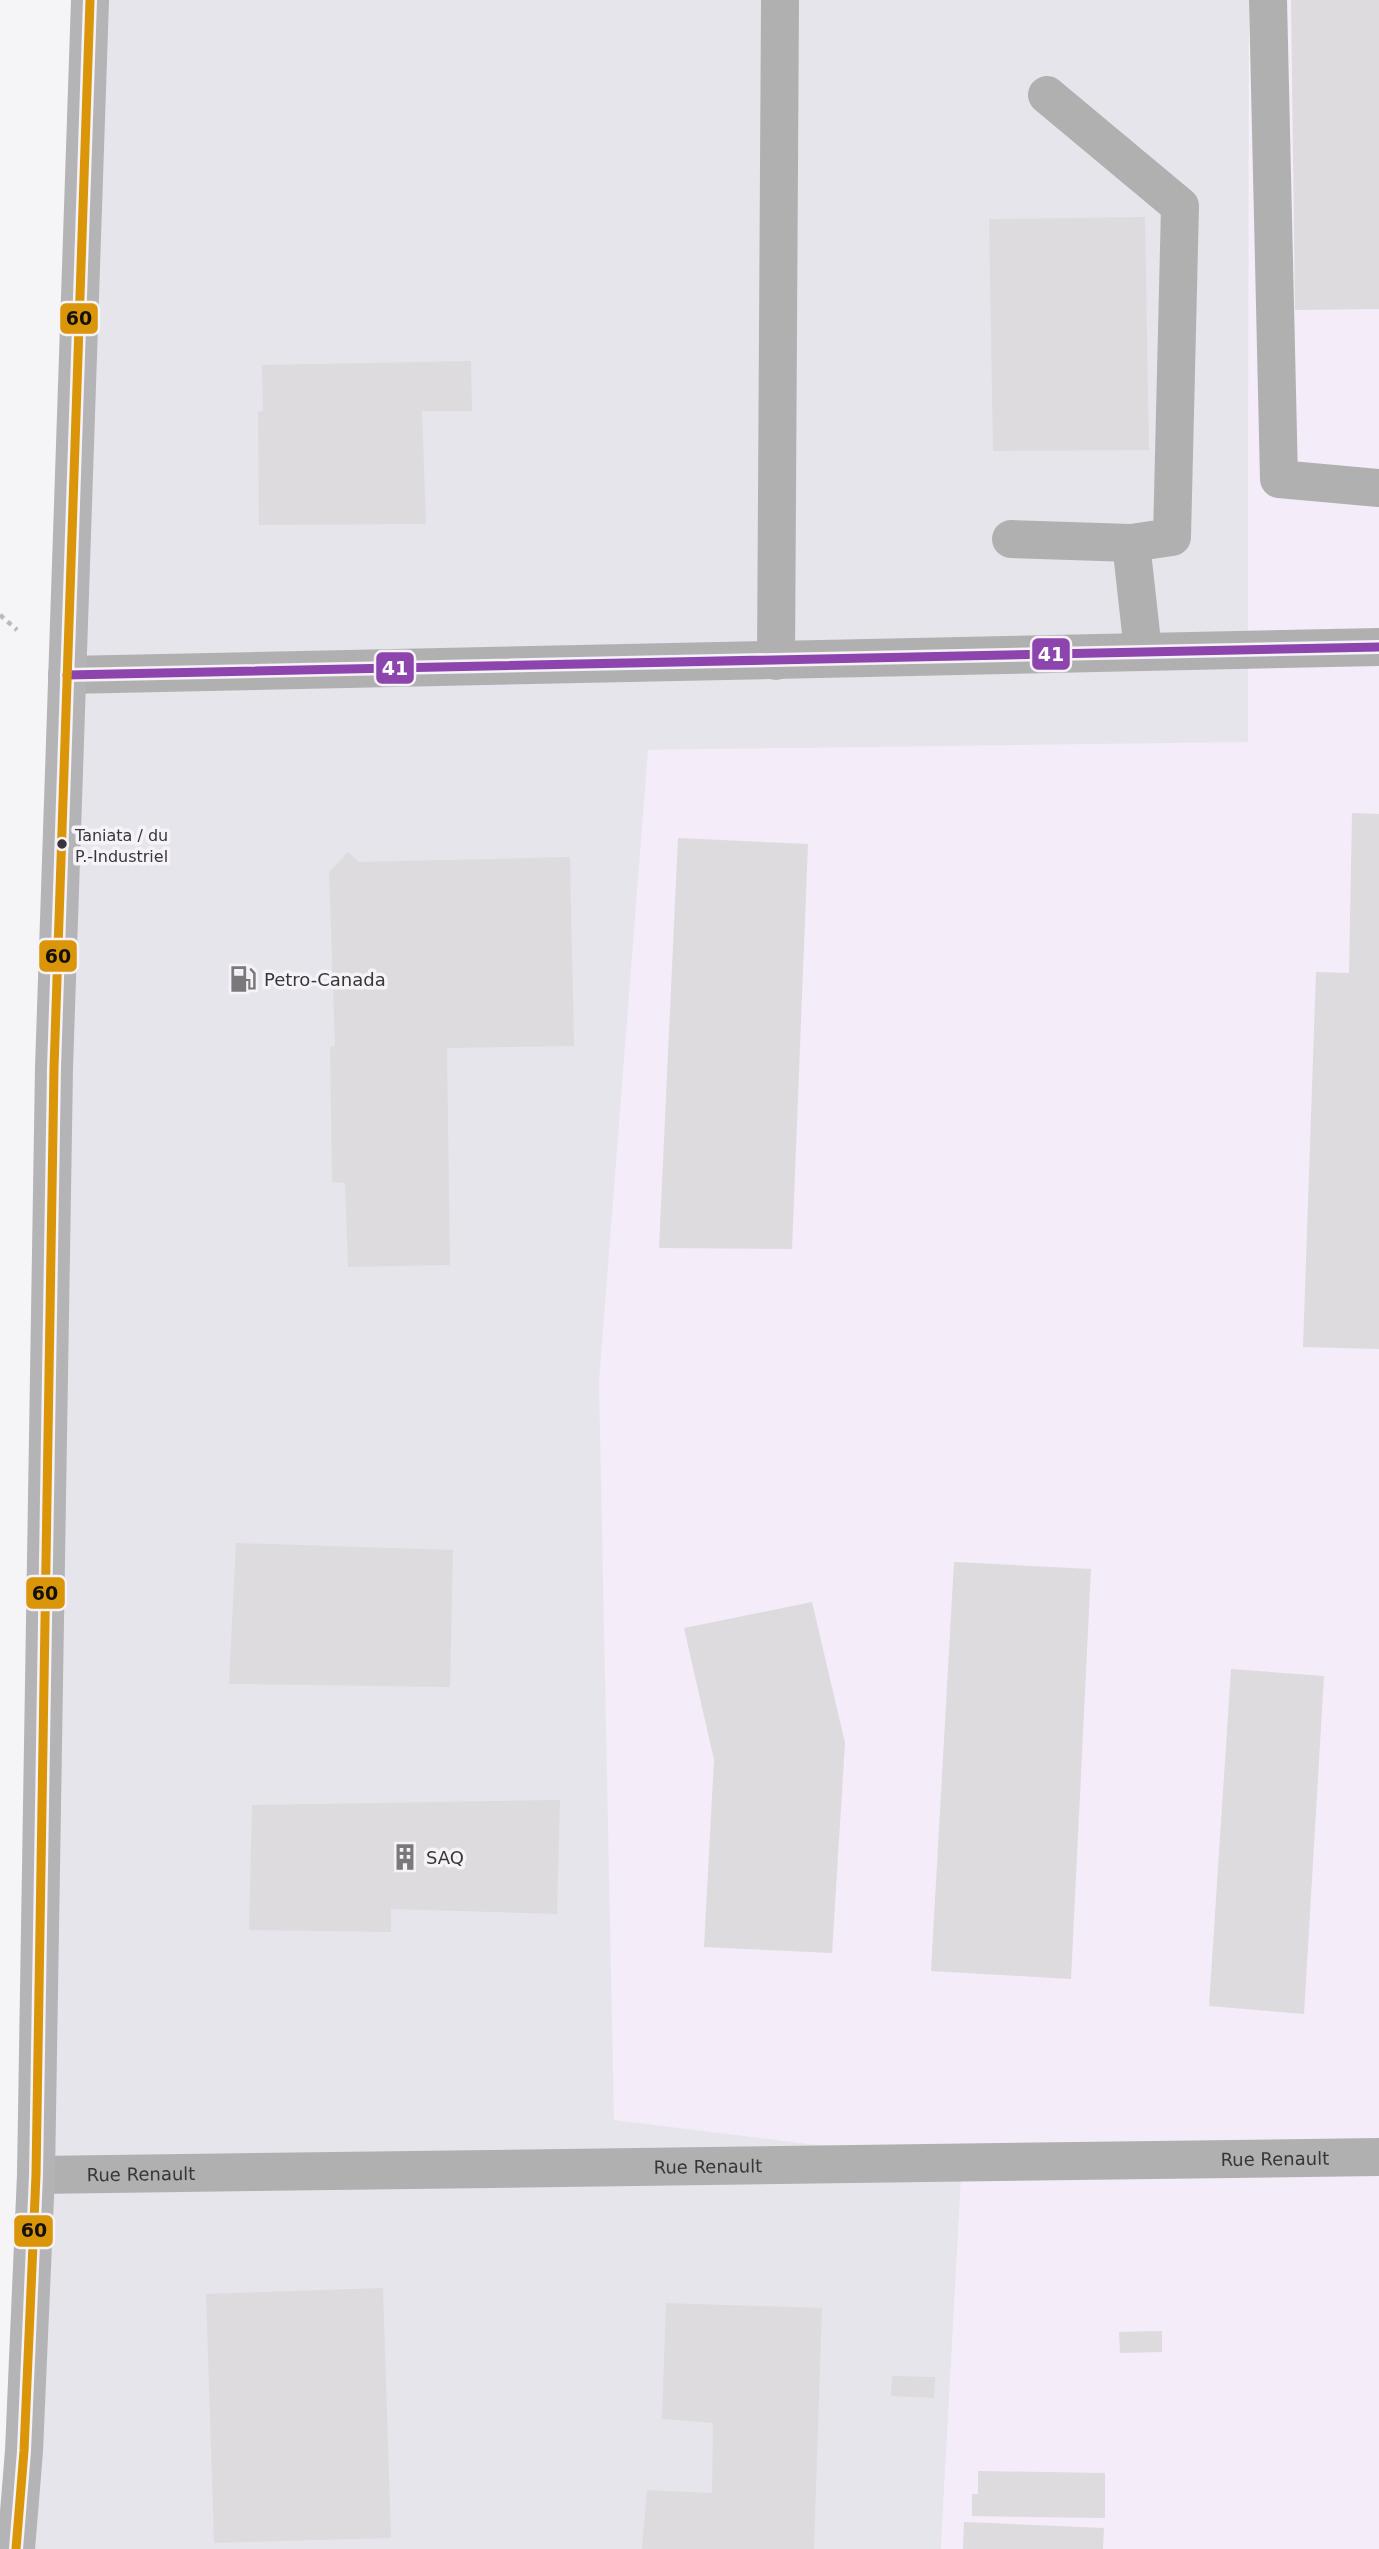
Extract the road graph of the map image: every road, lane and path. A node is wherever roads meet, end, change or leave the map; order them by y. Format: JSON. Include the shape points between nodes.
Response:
{"nodes":[{"id":1,"x":90,"y":0,"type":"edge"},
{"id":2,"x":780,"y":0,"type":"edge"},
{"id":3,"x":1268,"y":0,"type":"edge"},
{"id":4,"x":1046,"y":95,"type":"dead end"},
{"id":5,"x":1379,"y":488,"type":"edge"},
{"id":6,"x":1011,"y":539,"type":"dead end"},
{"id":7,"x":1131,"y":543,"type":"junction"},
{"id":8,"x":1379,"y":647,"type":"edge"},
{"id":9,"x":1143,"y":652,"type":"junction"},
{"id":10,"x":776,"y":661,"type":"junction"},
{"id":11,"x":67,"y":676,"type":"junction"},
{"id":12,"x":1379,"y":2157,"type":"edge"},
{"id":13,"x":36,"y":2175,"type":"junction"},
{"id":14,"x":12,"y":2451,"type":"edge"},
{"id":15,"x":16,"y":2549,"type":"edge"}],
"edges":[{"from":1,"to":11,"type":"main road"},
{"from":2,"to":10,"type":"street"},
{"from":3,"to":5,"type":"street","via":[[1279,479]]},
{"from":4,"to":7,"type":"street","via":[[1180,206],[1172,537]]},
{"from":6,"to":7,"type":"street"},
{"from":7,"to":9,"type":"street"},
{"from":8,"to":9,"type":"street"},
{"from":9,"to":10,"type":"street"},
{"from":10,"to":11,"type":"street"},
{"from":11,"to":13,"type":"main road","via":[[54,1068]]},
{"from":12,"to":13,"type":"street","name":"Rue Renault"},
{"from":13,"to":14,"type":"main road"},
{"from":14,"to":15,"type":"main road"}]}
